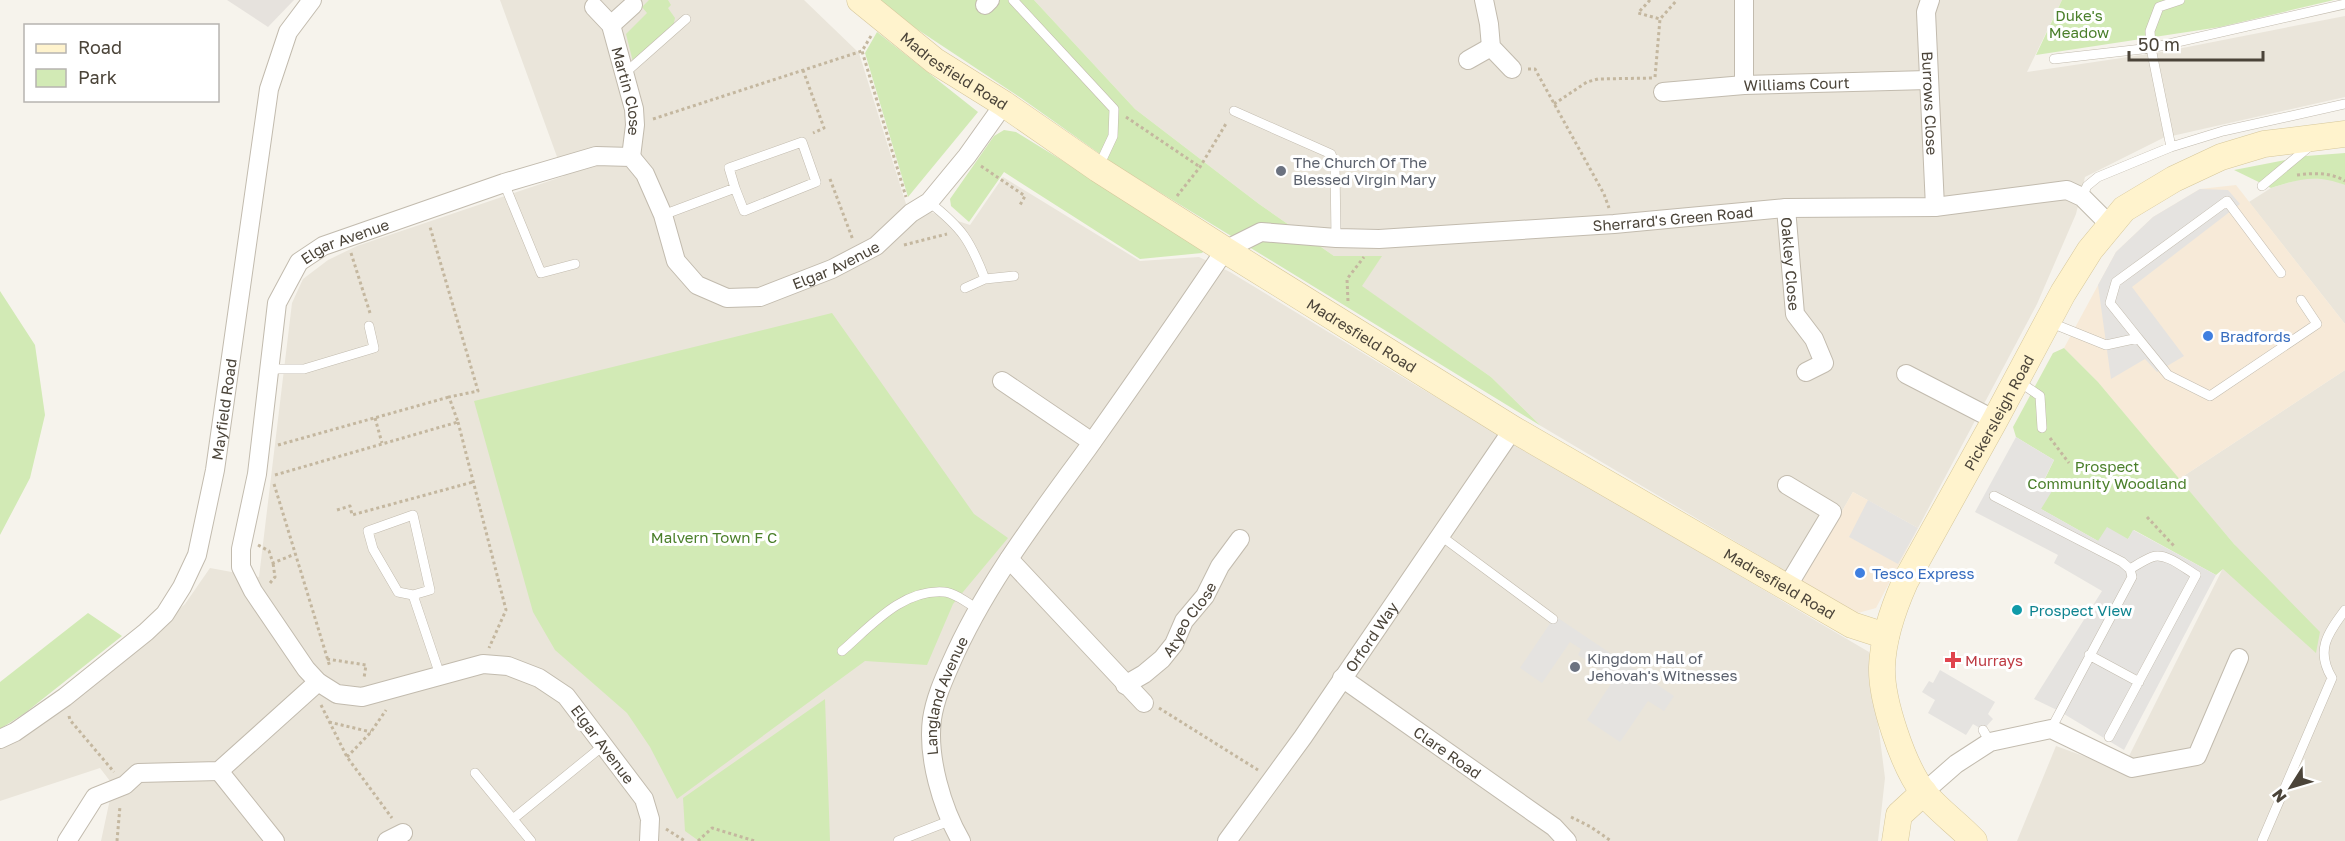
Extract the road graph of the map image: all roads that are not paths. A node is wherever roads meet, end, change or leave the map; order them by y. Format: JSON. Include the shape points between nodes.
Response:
{"nodes":[{"id":1,"x":312,"y":0,"type":"edge"},
{"id":2,"x":860,"y":0,"type":"edge"},
{"id":3,"x":1013,"y":0,"type":"edge"},
{"id":4,"x":1484,"y":0,"type":"edge"},
{"id":5,"x":1744,"y":0,"type":"edge"},
{"id":6,"x":1930,"y":0,"type":"edge"},
{"id":7,"x":2180,"y":0,"type":"edge"},
{"id":8,"x":592,"y":3,"type":"edge"},
{"id":9,"x":2345,"y":4,"type":"edge"},
{"id":10,"x":633,"y":5,"type":"dead end"},
{"id":11,"x":686,"y":19,"type":"dead end"},
{"id":12,"x":612,"y":25,"type":"junction"},
{"id":13,"x":1491,"y":47,"type":"junction"},
{"id":14,"x":2151,"y":48,"type":"junction"},
{"id":15,"x":2054,"y":59,"type":"dead end"},
{"id":16,"x":1468,"y":60,"type":"dead end"},
{"id":17,"x":1512,"y":69,"type":"road end"},
{"id":18,"x":625,"y":74,"type":"junction"},
{"id":19,"x":1928,"y":80,"type":"junction"},
{"id":20,"x":1659,"y":85,"type":"road end"},
{"id":21,"x":1744,"y":85,"type":"junction"},
{"id":22,"x":1004,"y":104,"type":"junction"},
{"id":23,"x":2345,"y":104,"type":"edge"},
{"id":24,"x":1234,"y":111,"type":"road end"},
{"id":25,"x":2333,"y":135,"type":"edge"},
{"id":26,"x":2171,"y":147,"type":"junction"},
{"id":27,"x":631,"y":157,"type":"junction"},
{"id":28,"x":1098,"y":169,"type":"junction"},
{"id":29,"x":504,"y":183,"type":"junction"},
{"id":30,"x":2262,"y":186,"type":"dead end"},
{"id":31,"x":735,"y":188,"type":"junction"},
{"id":32,"x":2082,"y":197,"type":"junction"},
{"id":33,"x":929,"y":202,"type":"junction"},
{"id":34,"x":1935,"y":207,"type":"junction"},
{"id":35,"x":1786,"y":208,"type":"junction"},
{"id":36,"x":663,"y":215,"type":"junction"},
{"id":37,"x":2110,"y":225,"type":"junction"},
{"id":38,"x":1335,"y":238,"type":"junction"},
{"id":39,"x":1225,"y":250,"type":"junction"},
{"id":40,"x":575,"y":264,"type":"dead end"},
{"id":41,"x":2281,"y":273,"type":"dead end"},
{"id":42,"x":1014,"y":276,"type":"dead end"},
{"id":43,"x":985,"y":279,"type":"junction"},
{"id":44,"x":965,"y":288,"type":"dead end"},
{"id":45,"x":2301,"y":300,"type":"dead end"},
{"id":46,"x":2047,"y":321,"type":"junction"},
{"id":47,"x":369,"y":327,"type":"road end"},
{"id":48,"x":2138,"y":338,"type":"junction"},
{"id":49,"x":268,"y":369,"type":"junction"},
{"id":50,"x":1806,"y":372,"type":"dead end"},
{"id":51,"x":1906,"y":374,"type":"dead end"},
{"id":52,"x":2016,"y":380,"type":"junction"},
{"id":53,"x":1002,"y":381,"type":"dead end"},
{"id":54,"x":1995,"y":420,"type":"junction"},
{"id":55,"x":2042,"y":428,"type":"road end"},
{"id":56,"x":1513,"y":429,"type":"junction"},
{"id":57,"x":1092,"y":442,"type":"junction"},
{"id":58,"x":1787,"y":485,"type":"dead end"},
{"id":59,"x":1994,"y":496,"type":"dead end"},
{"id":60,"x":1441,"y":536,"type":"junction"},
{"id":61,"x":1240,"y":539,"type":"dead end"},
{"id":62,"x":1009,"y":559,"type":"junction"},
{"id":63,"x":2130,"y":569,"type":"junction"},
{"id":64,"x":1787,"y":587,"type":"junction"},
{"id":65,"x":413,"y":596,"type":"junction"},
{"id":66,"x":977,"y":609,"type":"junction"},
{"id":67,"x":2345,"y":610,"type":"edge"},
{"id":68,"x":1553,"y":619,"type":"dead end"},
{"id":69,"x":1886,"y":636,"type":"junction"},
{"id":70,"x":842,"y":651,"type":"dead end"},
{"id":71,"x":2089,"y":655,"type":"junction"},
{"id":72,"x":2239,"y":658,"type":"dead end"},
{"id":73,"x":440,"y":675,"type":"junction"},
{"id":74,"x":1342,"y":678,"type":"junction"},
{"id":75,"x":318,"y":682,"type":"junction"},
{"id":76,"x":2139,"y":682,"type":"junction"},
{"id":77,"x":1125,"y":685,"type":"junction"},
{"id":78,"x":1144,"y":703,"type":"road end"},
{"id":79,"x":2050,"y":729,"type":"junction"},
{"id":80,"x":2109,"y":737,"type":"dead end"},
{"id":81,"x":0,"y":739,"type":"edge"},
{"id":82,"x":604,"y":745,"type":"junction"},
{"id":83,"x":219,"y":771,"type":"junction"},
{"id":84,"x":475,"y":772,"type":"dead end"},
{"id":85,"x":1924,"y":792,"type":"junction"},
{"id":86,"x":513,"y":819,"type":"junction"},
{"id":87,"x":949,"y":821,"type":"junction"},
{"id":88,"x":1549,"y":834,"type":"edge"},
{"id":89,"x":67,"y":841,"type":"edge"},
{"id":90,"x":274,"y":841,"type":"edge"},
{"id":91,"x":531,"y":841,"type":"edge"},
{"id":92,"x":650,"y":841,"type":"edge"},
{"id":93,"x":898,"y":841,"type":"edge"},
{"id":94,"x":961,"y":841,"type":"edge"},
{"id":95,"x":1227,"y":841,"type":"edge"},
{"id":96,"x":1567,"y":841,"type":"edge"},
{"id":97,"x":1895,"y":841,"type":"edge"},
{"id":98,"x":1974,"y":841,"type":"edge"},
{"id":99,"x":2262,"y":841,"type":"edge"}],
"edges":[{"from":1,"to":81,"type":"street","name":"Mayfield Road","via":[[288,32],[270,89],[215,470],[197,555],[165,614],[146,632],[65,697]]},
{"from":2,"to":22,"type":"street","name":"Madresfield Road","via":[[935,61]]},
{"from":3,"to":28,"type":"lane","via":[[1114,109],[1113,136]]},
{"from":4,"to":13,"type":"street"},
{"from":5,"to":21,"type":"street"},
{"from":6,"to":19,"type":"street","name":"Burrows Close","via":[[1926,12]]},
{"from":7,"to":14,"type":"lane","via":[[2159,7],[2150,31]]},
{"from":8,"to":12,"type":"street","name":"Martin Close"},
{"from":9,"to":14,"type":"lane"},
{"from":10,"to":12,"type":"street","name":"Martin Close"},
{"from":11,"to":18,"type":"lane"},
{"from":12,"to":18,"type":"street","name":"Martin Close"},
{"from":13,"to":16,"type":"street"},
{"from":13,"to":17,"type":"street"},
{"from":14,"to":15,"type":"lane"},
{"from":14,"to":26,"type":"lane"},
{"from":18,"to":27,"type":"street","name":"Martin Close","via":[[634,109]]},
{"from":19,"to":21,"type":"street","name":"Williams Court"},
{"from":19,"to":34,"type":"street","name":"Burrows Close"},
{"from":20,"to":21,"type":"street","name":"Williams Court"},
{"from":22,"to":28,"type":"street","name":"Madresfield Road"},
{"from":22,"to":33,"type":"street","name":"Elgar Avenue"},
{"from":23,"to":26,"type":"lane","via":[[2223,131]]},
{"from":24,"to":38,"type":"lane","via":[[1331,154],[1335,166]]},
{"from":25,"to":30,"type":"lane"},
{"from":25,"to":37,"type":"street","name":"Pickersleigh Road","via":[[2264,144],[2221,157],[2144,196],[2124,209]]},
{"from":26,"to":32,"type":"lane","via":[[2098,177]]},
{"from":27,"to":29,"type":"street","name":"Elgar Avenue","via":[[596,156]]},
{"from":27,"to":36,"type":"street","name":"Elgar Avenue","via":[[645,174]]},
{"from":28,"to":39,"type":"street","name":"Madresfield Road"},
{"from":29,"to":40,"type":"lane","via":[[541,273]]},
{"from":29,"to":49,"type":"street","name":"Elgar Avenue","via":[[346,237],[299,262],[277,303]]},
{"from":31,"to":31,"type":"lane","via":[[744,211],[816,182],[801,142],[729,168]]},
{"from":31,"to":36,"type":"lane"},
{"from":32,"to":34,"type":"street","name":"Sherrard's Green Road","via":[[2067,190],[2050,190]]},
{"from":32,"to":37,"type":"street"},
{"from":33,"to":36,"type":"street","name":"Elgar Avenue","via":[[859,256],[760,297],[727,298],[697,285],[676,261]]},
{"from":33,"to":43,"type":"lane","via":[[960,229]]},
{"from":34,"to":35,"type":"street","name":"Sherrard's Green Road"},
{"from":35,"to":38,"type":"street","name":"Sherrard's Green Road","via":[[1614,224],[1379,239]]},
{"from":35,"to":50,"type":"street","name":"Oakley Close","via":[[1795,314],[1814,339],[1824,363]]},
{"from":37,"to":46,"type":"street","name":"Pickersleigh Road","via":[[2090,250]]},
{"from":38,"to":39,"type":"street","name":"Sherrard's Green Road","via":[[1261,232]]},
{"from":39,"to":56,"type":"street","name":"Madresfield Road"},
{"from":39,"to":57,"type":"street","name":"Langland Avenue"},
{"from":41,"to":48,"type":"lane","via":[[2227,201],[2116,282],[2110,303]]},
{"from":42,"to":43,"type":"lane"},
{"from":43,"to":44,"type":"lane"},
{"from":45,"to":48,"type":"lane","via":[[2317,324],[2210,396],[2168,375]]},
{"from":46,"to":48,"type":"lane","via":[[2106,345]]},
{"from":46,"to":52,"type":"street","name":"Pickersleigh Road"},
{"from":47,"to":49,"type":"lane","via":[[374,348],[304,369]]},
{"from":49,"to":75,"type":"street","name":"Elgar Avenue","via":[[241,567]]},
{"from":51,"to":54,"type":"street"},
{"from":52,"to":54,"type":"street","name":"Pickersleigh Road"},
{"from":52,"to":55,"type":"lane","via":[[2040,396]]},
{"from":53,"to":57,"type":"street"},
{"from":54,"to":69,"type":"street","name":"Pickersleigh Road","via":[[1905,582]]},
{"from":56,"to":60,"type":"street","name":"Orford Way"},
{"from":56,"to":64,"type":"street","name":"Madresfield Road"},
{"from":57,"to":62,"type":"street","name":"Langland Avenue"},
{"from":58,"to":64,"type":"street","via":[[1832,512]]},
{"from":59,"to":63,"type":"lane"},
{"from":60,"to":68,"type":"lane"},
{"from":60,"to":74,"type":"street","name":"Orford Way"},
{"from":61,"to":77,"type":"street","name":"Atyeo Close","via":[[1205,596],[1184,621],[1174,645],[1144,674]]},
{"from":62,"to":66,"type":"street","name":"Langland Avenue"},
{"from":62,"to":77,"type":"street"},
{"from":63,"to":71,"type":"lane","via":[[2132,577]]},
{"from":63,"to":76,"type":"lane","via":[[2158,555],[2196,575]]},
{"from":64,"to":69,"type":"street","name":"Madresfield Road","via":[[1852,625]]},
{"from":65,"to":65,"type":"lane","via":[[430,590],[413,515],[368,531],[373,549],[398,592]]},
{"from":65,"to":73,"type":"lane"},
{"from":66,"to":70,"type":"lane","via":[[944,592],[915,596],[899,603]]},
{"from":66,"to":87,"type":"street","name":"Langland Avenue","via":[[940,688],[932,719],[933,753]]},
{"from":67,"to":99,"type":"lane","via":[[2327,634],[2323,663],[2332,678]]},
{"from":69,"to":85,"type":"street","name":"Pickersleigh Road","via":[[1882,668],[1886,698],[1903,756]]},
{"from":71,"to":76,"type":"lane"},
{"from":71,"to":79,"type":"lane"},
{"from":72,"to":79,"type":"street","via":[[2196,756],[2132,768]]},
{"from":73,"to":75,"type":"street","name":"Elgar Avenue","via":[[367,696],[337,694]]},
{"from":73,"to":82,"type":"street","name":"Elgar Avenue","via":[[483,664],[508,666],[539,678],[566,696]]},
{"from":74,"to":88,"type":"street","name":"Clare Road"},
{"from":74,"to":95,"type":"street","name":"Orford Way"},
{"from":75,"to":83,"type":"street"},
{"from":76,"to":80,"type":"lane"},
{"from":77,"to":78,"type":"street"},
{"from":79,"to":85,"type":"street","via":[[1986,736]]},
{"from":82,"to":86,"type":"lane"},
{"from":82,"to":92,"type":"street","name":"Elgar Avenue","via":[[644,799],[650,819]]},
{"from":83,"to":89,"type":"street","via":[[138,773],[125,785],[95,797]]},
{"from":83,"to":90,"type":"street"},
{"from":84,"to":86,"type":"lane"},
{"from":85,"to":97,"type":"street","via":[[1899,816]]},
{"from":85,"to":98,"type":"street"},
{"from":86,"to":91,"type":"lane"},
{"from":87,"to":93,"type":"lane"},
{"from":87,"to":94,"type":"street","name":"Langland Avenue"},
{"from":88,"to":96,"type":"street","name":"Clare Road"}]}
